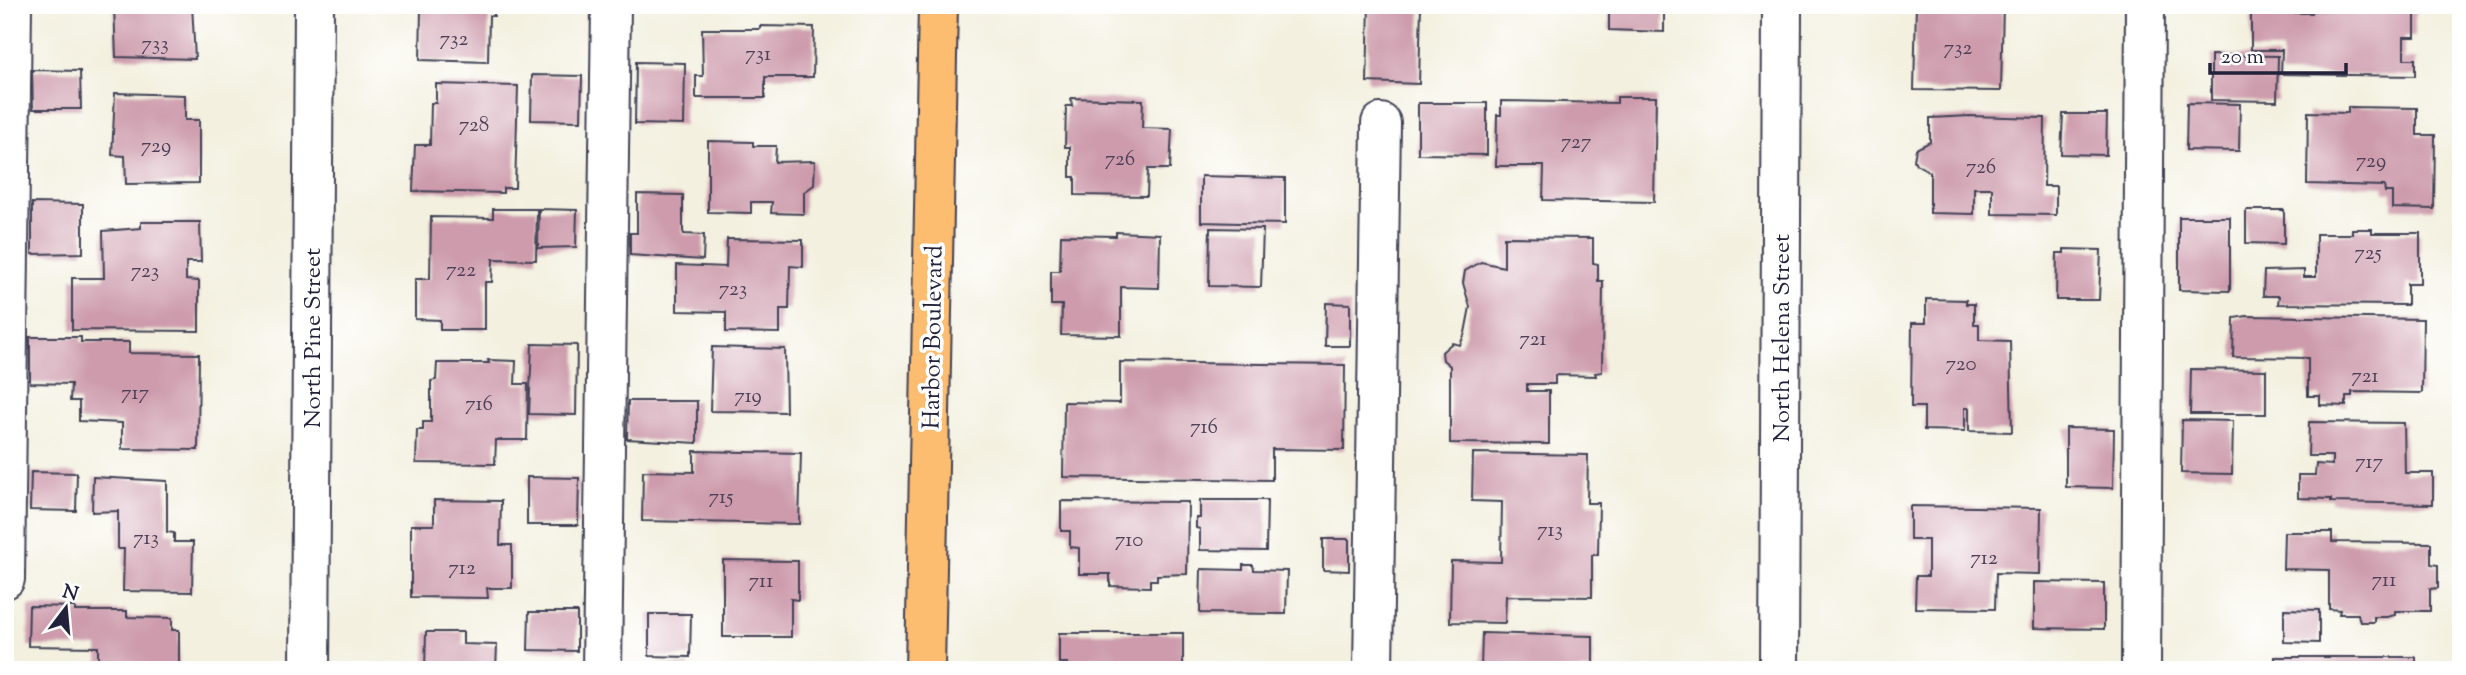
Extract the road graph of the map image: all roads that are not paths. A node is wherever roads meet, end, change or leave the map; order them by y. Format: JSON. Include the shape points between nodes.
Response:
{"nodes":[{"id":1,"x":12,"y":5,"type":"edge"},
{"id":2,"x":314,"y":5,"type":"edge"},
{"id":3,"x":611,"y":5,"type":"edge"},
{"id":4,"x":938,"y":5,"type":"edge"},
{"id":5,"x":1782,"y":5,"type":"edge"},
{"id":6,"x":2145,"y":5,"type":"edge"},
{"id":7,"x":1381,"y":123,"type":"dead end"},
{"id":8,"x":5,"y":579,"type":"edge"},
{"id":9,"x":310,"y":670,"type":"edge"},
{"id":10,"x":602,"y":670,"type":"edge"},
{"id":11,"x":925,"y":670,"type":"edge"},
{"id":12,"x":1373,"y":670,"type":"edge"},
{"id":13,"x":1779,"y":670,"type":"edge"},
{"id":14,"x":2141,"y":670,"type":"edge"}],
"edges":[{"from":1,"to":8,"type":"street"},
{"from":2,"to":9,"type":"street","name":"North Pine Street"},
{"from":3,"to":10,"type":"street"},
{"from":4,"to":11,"type":"main road","name":"Harbor Boulevard"},
{"from":5,"to":13,"type":"street","name":"North Helena Street"},
{"from":6,"to":14,"type":"street"},
{"from":7,"to":12,"type":"street"}]}
